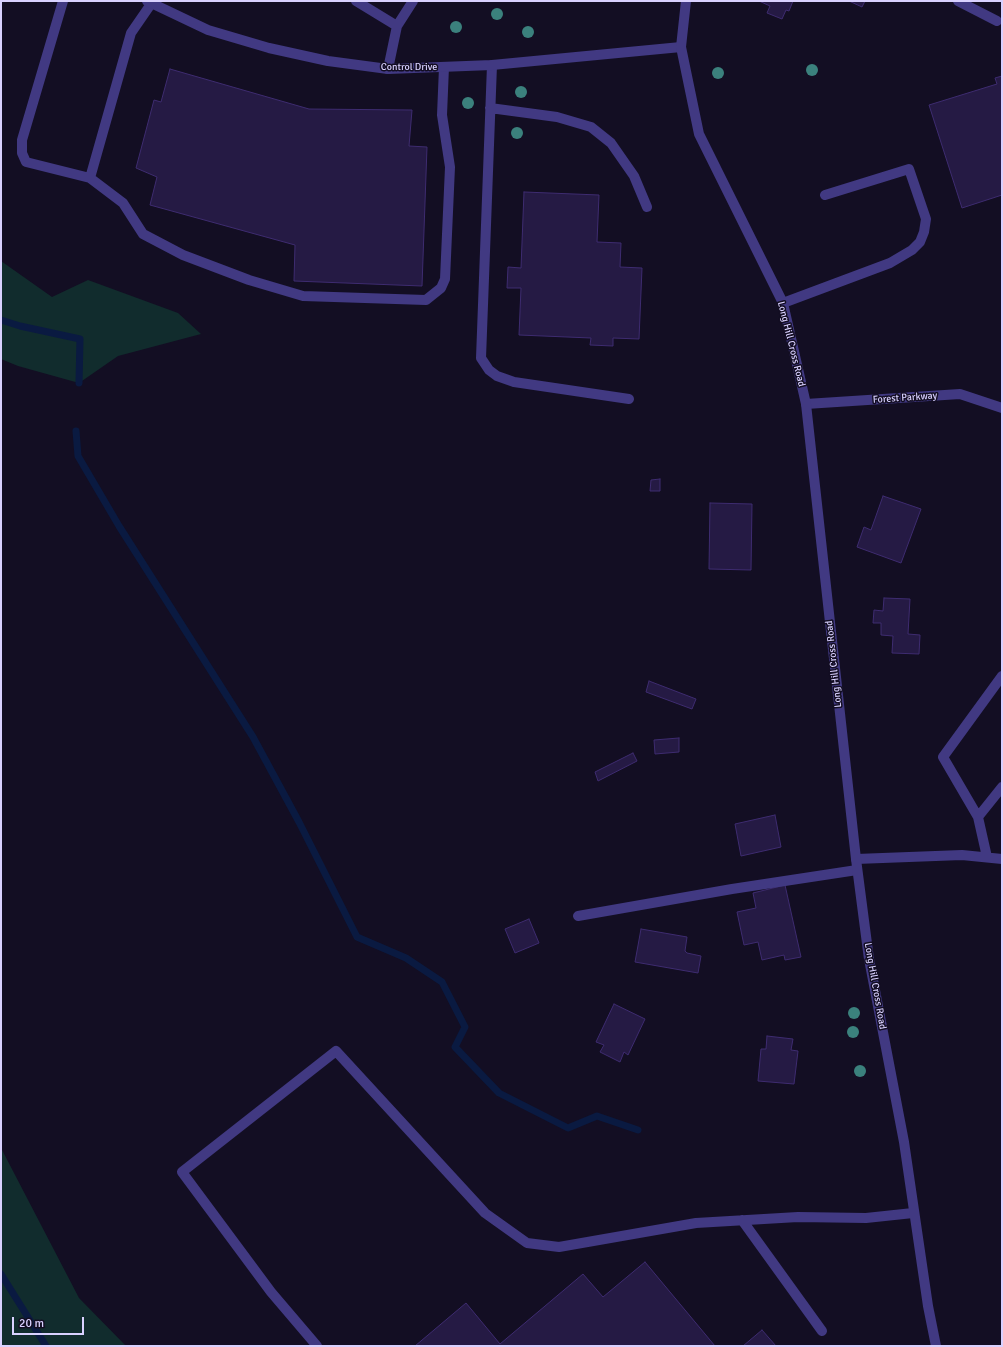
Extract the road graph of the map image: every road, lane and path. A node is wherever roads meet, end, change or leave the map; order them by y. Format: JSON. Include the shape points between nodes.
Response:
{"nodes":[{"id":1,"x":63,"y":1,"type":"edge"},
{"id":2,"x":356,"y":1,"type":"edge"},
{"id":3,"x":413,"y":1,"type":"edge"},
{"id":4,"x":686,"y":1,"type":"edge"},
{"id":5,"x":958,"y":1,"type":"edge"},
{"id":6,"x":149,"y":2,"type":"edge"},
{"id":7,"x":997,"y":21,"type":"dead end"},
{"id":8,"x":397,"y":26,"type":"junction"},
{"id":9,"x":681,"y":47,"type":"junction"},
{"id":10,"x":492,"y":65,"type":"junction"},
{"id":11,"x":444,"y":67,"type":"junction"},
{"id":12,"x":388,"y":69,"type":"junction"},
{"id":13,"x":490,"y":108,"type":"junction"},
{"id":14,"x":90,"y":178,"type":"junction"},
{"id":15,"x":825,"y":195,"type":"dead end"},
{"id":16,"x":648,"y":207,"type":"dead end"},
{"id":17,"x":783,"y":303,"type":"junction"},
{"id":18,"x":629,"y":399,"type":"dead end"},
{"id":19,"x":806,"y":404,"type":"junction"},
{"id":20,"x":1002,"y":408,"type":"edge"},
{"id":21,"x":1002,"y":676,"type":"edge"},
{"id":22,"x":1002,"y":787,"type":"edge"},
{"id":23,"x":978,"y":817,"type":"junction"},
{"id":24,"x":987,"y":857,"type":"junction"},
{"id":25,"x":856,"y":859,"type":"junction"},
{"id":26,"x":1002,"y":859,"type":"edge"},
{"id":27,"x":857,"y":870,"type":"junction"},
{"id":28,"x":578,"y":916,"type":"dead end"},
{"id":29,"x":913,"y":1213,"type":"junction"},
{"id":30,"x":742,"y":1220,"type":"junction"},
{"id":31,"x":822,"y":1331,"type":"dead end"},
{"id":32,"x":317,"y":1346,"type":"edge"},
{"id":33,"x":936,"y":1346,"type":"edge"}],
"edges":[{"from":1,"to":14,"type":"street","via":[[22,140],[22,153],[26,162]]},
{"from":2,"to":8,"type":"street"},
{"from":3,"to":8,"type":"street"},
{"from":4,"to":9,"type":"street","name":"Long Hill Cross Road"},
{"from":5,"to":7,"type":"street"},
{"from":6,"to":12,"type":"street","name":"Control Drive","via":[[208,30],[269,48],[328,61]]},
{"from":6,"to":14,"type":"street","via":[[131,33]]},
{"from":8,"to":12,"type":"street"},
{"from":9,"to":10,"type":"street","name":"Control Drive"},
{"from":9,"to":17,"type":"street","name":"Long Hill Cross Road","via":[[699,134]]},
{"from":10,"to":11,"type":"street","name":"Control Drive"},
{"from":10,"to":13,"type":"street"},
{"from":11,"to":12,"type":"street","name":"Control Drive"},
{"from":11,"to":14,"type":"street","via":[[442,115],[450,167],[445,279],[441,288],[426,300],[303,296],[242,277],[183,255],[142,234],[123,203]]},
{"from":13,"to":16,"type":"street","via":[[557,117],[591,128],[611,143],[634,176]]},
{"from":13,"to":18,"type":"street","via":[[481,358],[493,373],[514,382]]},
{"from":15,"to":17,"type":"street","via":[[909,169],[926,219],[924,232],[920,242],[912,250],[890,262]]},
{"from":17,"to":19,"type":"street","name":"Long Hill Cross Road"},
{"from":19,"to":20,"type":"street","name":"Forest Parkway","via":[[960,394]]},
{"from":19,"to":25,"type":"street","name":"Long Hill Cross Road"},
{"from":21,"to":23,"type":"street","via":[[942,757]]},
{"from":22,"to":23,"type":"street"},
{"from":23,"to":24,"type":"street"},
{"from":24,"to":25,"type":"street","via":[[962,855]]},
{"from":24,"to":26,"type":"street"},
{"from":25,"to":27,"type":"street","name":"Long Hill Cross Road"},
{"from":27,"to":28,"type":"street","via":[[771,882]]},
{"from":27,"to":29,"type":"street","name":"Long Hill Cross Road","via":[[869,958],[904,1142]]},
{"from":29,"to":30,"type":"street","via":[[866,1218],[798,1217]]},
{"from":29,"to":33,"type":"street","name":"Long Hill Cross Road"},
{"from":30,"to":31,"type":"street"},
{"from":30,"to":32,"type":"street","via":[[696,1223],[559,1247],[527,1243],[485,1213],[336,1051],[182,1172],[271,1292]]}]}
